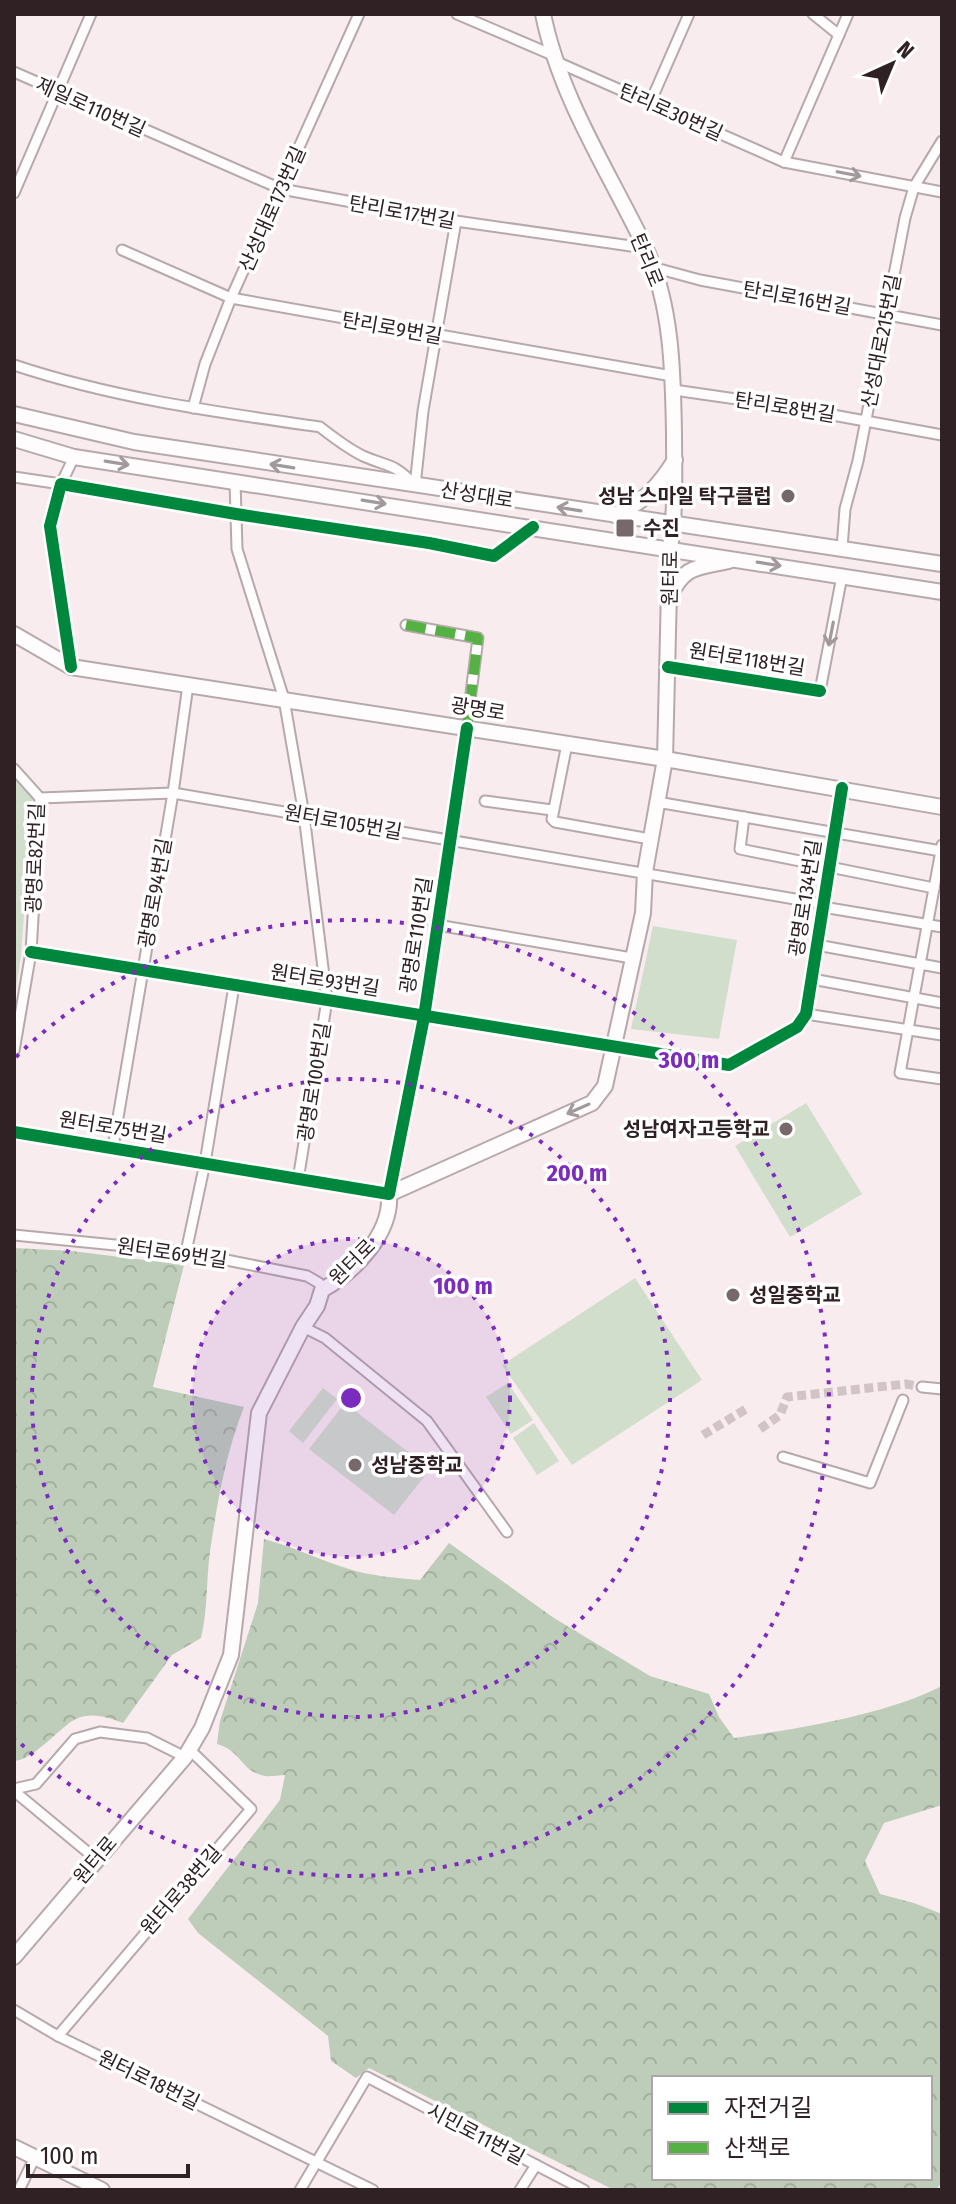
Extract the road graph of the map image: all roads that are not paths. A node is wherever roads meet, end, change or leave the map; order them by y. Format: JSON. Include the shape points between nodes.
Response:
{"nodes":[{"id":1,"x":91,"y":14,"type":"edge"},
{"id":2,"x":359,"y":14,"type":"edge"},
{"id":3,"x":457,"y":14,"type":"edge"},
{"id":4,"x":543,"y":14,"type":"edge"},
{"id":5,"x":689,"y":14,"type":"edge"},
{"id":6,"x":813,"y":14,"type":"edge"},
{"id":7,"x":848,"y":14,"type":"edge"},
{"id":8,"x":839,"y":35,"type":"junction"},
{"id":9,"x":556,"y":59,"type":"junction"},
{"id":10,"x":14,"y":72,"type":"edge"},
{"id":11,"x":57,"y":92,"type":"junction"},
{"id":12,"x":650,"y":103,"type":"junction"},
{"id":13,"x":168,"y":141,"type":"joint"},
{"id":14,"x":942,"y":141,"type":"edge"},
{"id":15,"x":784,"y":162,"type":"junction"},
{"id":16,"x":914,"y":187,"type":"junction"},
{"id":17,"x":281,"y":189,"type":"junction"},
{"id":18,"x":942,"y":192,"type":"edge"},
{"id":19,"x":14,"y":193,"type":"edge"},
{"id":20,"x":456,"y":221,"type":"junction"},
{"id":21,"x":645,"y":248,"type":"junction"},
{"id":22,"x":122,"y":250,"type":"dead end"},
{"id":23,"x":652,"y":267,"type":"junction"},
{"id":24,"x":231,"y":298,"type":"junction"},
{"id":25,"x":886,"y":314,"type":"junction"},
{"id":26,"x":942,"y":325,"type":"edge"},
{"id":27,"x":437,"y":336,"type":"junction"},
{"id":28,"x":14,"y":365,"type":"edge"},
{"id":29,"x":673,"y":383,"type":"junction"},
{"id":30,"x":193,"y":408,"type":"junction"},
{"id":31,"x":14,"y":414,"type":"edge"},
{"id":32,"x":866,"y":421,"type":"junction"},
{"id":33,"x":942,"y":435,"type":"edge"},
{"id":34,"x":14,"y":439,"type":"edge"},
{"id":35,"x":74,"y":457,"type":"junction"},
{"id":36,"x":675,"y":460,"type":"junction"},
{"id":37,"x":14,"y":477,"type":"edge"},
{"id":38,"x":235,"y":481,"type":"junction"},
{"id":39,"x":61,"y":484,"type":"junction"},
{"id":40,"x":415,"y":486,"type":"junction"},
{"id":41,"x":236,"y":514,"type":"junction"},
{"id":42,"x":612,"y":516,"type":"junction"},
{"id":43,"x":674,"y":524,"type":"junction"},
{"id":44,"x":533,"y":527,"type":"junction"},
{"id":45,"x":670,"y":548,"type":"junction"},
{"id":46,"x":842,"y":548,"type":"junction"},
{"id":47,"x":740,"y":559,"type":"junction"},
{"id":48,"x":942,"y":564,"type":"edge"},
{"id":49,"x":842,"y":576,"type":"junction"},
{"id":50,"x":942,"y":592,"type":"edge"},
{"id":51,"x":669,"y":598,"type":"junction"},
{"id":52,"x":406,"y":625,"type":"dead end"},
{"id":53,"x":15,"y":638,"type":"edge"},
{"id":54,"x":71,"y":667,"type":"junction"},
{"id":55,"x":668,"y":667,"type":"junction"},
{"id":56,"x":188,"y":685,"type":"junction"},
{"id":57,"x":284,"y":699,"type":"junction"},
{"id":58,"x":467,"y":728,"type":"junction"},
{"id":59,"x":567,"y":744,"type":"junction"},
{"id":60,"x":665,"y":759,"type":"junction"},
{"id":61,"x":14,"y":769,"type":"edge"},
{"id":62,"x":842,"y":788,"type":"junction"},
{"id":63,"x":173,"y":793,"type":"junction"},
{"id":64,"x":40,"y":798,"type":"junction"},
{"id":65,"x":485,"y":801,"type":"dead end"},
{"id":66,"x":657,"y":802,"type":"junction"},
{"id":67,"x":942,"y":807,"type":"edge"},
{"id":68,"x":552,"y":810,"type":"junction"},
{"id":69,"x":304,"y":815,"type":"junction"},
{"id":70,"x":744,"y":817,"type":"junction"},
{"id":71,"x":836,"y":832,"type":"junction"},
{"id":72,"x":650,"y":839,"type":"junction"},
{"id":73,"x":451,"y":841,"type":"junction"},
{"id":74,"x":942,"y":848,"type":"edge"},
{"id":75,"x":831,"y":867,"type":"junction"},
{"id":76,"x":645,"y":872,"type":"junction"},
{"id":77,"x":937,"y":882,"type":"edge"},
{"id":78,"x":824,"y":906,"type":"junction"},
{"id":79,"x":437,"y":925,"type":"junction"},
{"id":80,"x":927,"y":925,"type":"junction"},
{"id":81,"x":942,"y":927,"type":"edge"},
{"id":82,"x":817,"y":945,"type":"junction"},
{"id":83,"x":31,"y":952,"type":"junction"},
{"id":84,"x":632,"y":958,"type":"junction"},
{"id":85,"x":920,"y":964,"type":"junction"},
{"id":86,"x":142,"y":968,"type":"junction"},
{"id":87,"x":942,"y":968,"type":"edge"},
{"id":88,"x":812,"y":979,"type":"junction"},
{"id":89,"x":234,"y":986,"type":"junction"},
{"id":90,"x":913,"y":998,"type":"junction"},
{"id":91,"x":327,"y":1000,"type":"junction"},
{"id":92,"x":942,"y":1003,"type":"edge"},
{"id":93,"x":806,"y":1014,"type":"junction"},
{"id":94,"x":424,"y":1017,"type":"junction"},
{"id":95,"x":907,"y":1030,"type":"junction"},
{"id":96,"x":942,"y":1035,"type":"edge"},
{"id":97,"x":613,"y":1046,"type":"junction"},
{"id":98,"x":14,"y":1051,"type":"edge"},
{"id":99,"x":942,"y":1079,"type":"edge"},
{"id":100,"x":14,"y":1132,"type":"edge"},
{"id":101,"x":113,"y":1147,"type":"junction"},
{"id":102,"x":205,"y":1163,"type":"junction"},
{"id":103,"x":298,"y":1180,"type":"junction"},
{"id":104,"x":389,"y":1194,"type":"junction"},
{"id":105,"x":14,"y":1235,"type":"edge"},
{"id":106,"x":186,"y":1252,"type":"junction"},
{"id":107,"x":322,"y":1290,"type":"junction"},
{"id":108,"x":303,"y":1327,"type":"junction"},
{"id":109,"x":922,"y":1387,"type":"tunnel mouth"},
{"id":110,"x":942,"y":1389,"type":"edge"},
{"id":111,"x":903,"y":1400,"type":"dead end"},
{"id":112,"x":783,"y":1457,"type":"dead end"},
{"id":113,"x":507,"y":1532,"type":"dead end"},
{"id":114,"x":187,"y":1754,"type":"junction"},
{"id":115,"x":14,"y":1790,"type":"edge"},
{"id":116,"x":96,"y":1859,"type":"junction"},
{"id":117,"x":14,"y":1957,"type":"edge"},
{"id":118,"x":14,"y":2010,"type":"edge"},
{"id":119,"x":58,"y":2036,"type":"junction"},
{"id":120,"x":14,"y":2147,"type":"edge"},
{"id":121,"x":35,"y":2157,"type":"junction"},
{"id":122,"x":315,"y":2162,"type":"junction"},
{"id":123,"x":536,"y":2165,"type":"junction"},
{"id":124,"x":19,"y":2190,"type":"edge"},
{"id":125,"x":102,"y":2190,"type":"edge"},
{"id":126,"x":300,"y":2190,"type":"edge"},
{"id":127,"x":373,"y":2190,"type":"edge"},
{"id":128,"x":520,"y":2190,"type":"edge"},
{"id":129,"x":584,"y":2190,"type":"edge"}],
"edges":[{"from":1,"to":11,"type":"street"},
{"from":2,"to":17,"type":"street","name":"산성대로173번길"},
{"from":3,"to":9,"type":"street","name":"탄리로30번길"},
{"from":4,"to":9,"type":"main road","name":"탄리로"},
{"from":5,"to":12,"type":"street"},
{"from":6,"to":8,"type":"street"},
{"from":7,"to":8,"type":"street"},
{"from":8,"to":15,"type":"street"},
{"from":9,"to":12,"type":"street","name":"탄리로30번길"},
{"from":9,"to":21,"type":"main road","name":"탄리로","via":[[591,144]]},
{"from":10,"to":11,"type":"street","name":"제일로110번길"},
{"from":11,"to":13,"type":"street","name":"제일로110번길"},
{"from":11,"to":19,"type":"street"},
{"from":12,"to":15,"type":"street","name":"탄리로30번길"},
{"from":13,"to":17,"type":"street","name":"탄리로17번길"},
{"from":14,"to":16,"type":"street","name":"산성대로215번길"},
{"from":15,"to":16,"type":"street","name":"탄리로30번길","one_way":true},
{"from":16,"to":18,"type":"street","name":"탄리로30번길"},
{"from":16,"to":25,"type":"street","name":"산성대로215번길"},
{"from":17,"to":20,"type":"street","name":"탄리로17번길"},
{"from":17,"to":24,"type":"street","name":"산성대로173번길"},
{"from":20,"to":21,"type":"street","name":"탄리로17번길"},
{"from":20,"to":27,"type":"street"},
{"from":21,"to":23,"type":"main road","name":"탄리로"},
{"from":22,"to":24,"type":"street","name":"탄리로9번길"},
{"from":23,"to":25,"type":"street","name":"탄리로16번길"},
{"from":23,"to":29,"type":"main road","name":"탄리로","via":[[665,310]]},
{"from":24,"to":27,"type":"street","name":"탄리로9번길"},
{"from":24,"to":30,"type":"street","name":"산성대로173번길"},
{"from":25,"to":26,"type":"street","name":"탄리로16번길"},
{"from":25,"to":32,"type":"street","name":"산성대로215번길"},
{"from":27,"to":29,"type":"street","name":"탄리로9번길"},
{"from":27,"to":40,"type":"street"},
{"from":28,"to":30,"type":"street","via":[[63,381]]},
{"from":29,"to":32,"type":"street","name":"탄리로8번길"},
{"from":29,"to":36,"type":"main road","name":"탄리로"},
{"from":30,"to":40,"type":"street","via":[[320,427],[365,457],[396,467]]},
{"from":40,"to":31,"type":"main road","name":"산성대로","one_way":true,"via":[[134,442]]},
{"from":32,"to":33,"type":"street","name":"탄리로8번길"},
{"from":32,"to":46,"type":"street","name":"산성대로215번길","via":[[845,509]]},
{"from":34,"to":35,"type":"main road","name":"산성대로"},
{"from":35,"to":38,"type":"main road","name":"산성대로","one_way":true},
{"from":35,"to":39,"type":"street"},
{"from":36,"to":42,"type":"main road","via":[[652,492]]},
{"from":36,"to":43,"type":"main road","name":"탄리로"},
{"from":37,"to":39,"type":"street"},
{"from":38,"to":41,"type":"street"},
{"from":38,"to":44,"type":"main road","name":"산성대로","one_way":true},
{"from":39,"to":41,"type":"street"},
{"from":39,"to":54,"type":"street","via":[[50,526]]},
{"from":42,"to":40,"type":"main road","name":"산성대로","one_way":true},
{"from":41,"to":44,"type":"street","via":[[494,556]]},
{"from":41,"to":57,"type":"street","via":[[237,549]]},
{"from":42,"to":43,"type":"main road","name":"산성대로"},
{"from":43,"to":45,"type":"main road","name":"원터로"},
{"from":43,"to":46,"type":"main road","name":"산성대로"},
{"from":44,"to":45,"type":"main road","name":"산성대로"},
{"from":45,"to":47,"type":"main road","name":"산성대로"},
{"from":45,"to":51,"type":"main road","name":"원터로"},
{"from":46,"to":48,"type":"main road","name":"산성대로"},
{"from":47,"to":49,"type":"main road","name":"산성대로","one_way":true},
{"from":47,"to":51,"type":"main road","via":[[684,573]]},
{"from":49,"to":50,"type":"main road","name":"산성대로"},
{"from":49,"to":55,"type":"street","name":"원터로118번길","one_way":true,"via":[[820,691]]},
{"from":51,"to":55,"type":"main road","name":"원터로"},
{"from":52,"to":58,"type":"street","name":"광명로","via":[[478,638]]},
{"from":53,"to":54,"type":"main road","name":"광명로"},
{"from":54,"to":56,"type":"main road","name":"광명로"},
{"from":55,"to":60,"type":"main road","name":"원터로"},
{"from":56,"to":57,"type":"main road","name":"광명로"},
{"from":56,"to":63,"type":"street","name":"광명로94번길"},
{"from":57,"to":58,"type":"main road","name":"광명로"},
{"from":57,"to":69,"type":"street","name":"광명로100번길"},
{"from":58,"to":59,"type":"main road","name":"광명로"},
{"from":58,"to":73,"type":"street","name":"광명로110번길"},
{"from":59,"to":60,"type":"main road","name":"광명로"},
{"from":59,"to":68,"type":"street"},
{"from":60,"to":62,"type":"main road","name":"광명로"},
{"from":60,"to":66,"type":"main road","name":"원터로"},
{"from":61,"to":64,"type":"street","name":"광명로82번길"},
{"from":62,"to":67,"type":"main road","name":"광명로"},
{"from":62,"to":71,"type":"street","name":"광명로134번길"},
{"from":63,"to":64,"type":"street","name":"원터로105번길"},
{"from":63,"to":69,"type":"street","name":"원터로105번길"},
{"from":63,"to":86,"type":"street","name":"광명로94번길"},
{"from":64,"to":83,"type":"street","name":"광명로82번길"},
{"from":65,"to":68,"type":"street"},
{"from":66,"to":70,"type":"street"},
{"from":66,"to":72,"type":"main road","name":"원터로"},
{"from":68,"to":72,"type":"street","via":[[555,822]]},
{"from":69,"to":73,"type":"street","name":"원터로105번길"},
{"from":69,"to":91,"type":"street","name":"광명로100번길"},
{"from":70,"to":71,"type":"street"},
{"from":70,"to":75,"type":"street","name":"광명로134번길","via":[[740,849]]},
{"from":71,"to":74,"type":"street","name":"광명로134번길"},
{"from":71,"to":75,"type":"street","name":"광명로134번길"},
{"from":72,"to":76,"type":"main road","name":"원터로"},
{"from":73,"to":76,"type":"street","name":"원터로105번길"},
{"from":73,"to":79,"type":"street","name":"광명로110번길"},
{"from":74,"to":77,"type":"street"},
{"from":75,"to":77,"type":"street","name":"광명로134번길"},
{"from":75,"to":78,"type":"street","name":"광명로134번길"},
{"from":76,"to":78,"type":"street","name":"원터로105번길"},
{"from":76,"to":84,"type":"main road","name":"원터로","via":[[643,913]]},
{"from":77,"to":80,"type":"street"},
{"from":78,"to":80,"type":"street","name":"광명로134번길"},
{"from":78,"to":82,"type":"street","name":"광명로134번길"},
{"from":79,"to":84,"type":"street"},
{"from":79,"to":94,"type":"street","name":"광명로110번길"},
{"from":80,"to":81,"type":"street","name":"광명로134번길"},
{"from":80,"to":85,"type":"street"},
{"from":82,"to":85,"type":"street","name":"광명로134번길"},
{"from":82,"to":88,"type":"street","name":"광명로134번길"},
{"from":83,"to":86,"type":"street","name":"원터로93번길"},
{"from":83,"to":98,"type":"street","name":"광명로82번길"},
{"from":84,"to":97,"type":"main road","name":"원터로"},
{"from":85,"to":87,"type":"street","name":"광명로134번길"},
{"from":85,"to":90,"type":"street"},
{"from":86,"to":89,"type":"street","name":"원터로93번길"},
{"from":86,"to":101,"type":"street","name":"광명로94번길"},
{"from":88,"to":90,"type":"street","name":"광명로134번길"},
{"from":88,"to":93,"type":"street","name":"광명로134번길"},
{"from":89,"to":91,"type":"street","name":"원터로93번길"},
{"from":89,"to":102,"type":"street"},
{"from":90,"to":92,"type":"street","name":"광명로134번길"},
{"from":90,"to":95,"type":"street"},
{"from":91,"to":94,"type":"street","name":"원터로93번길"},
{"from":91,"to":103,"type":"street","name":"광명로100번길"},
{"from":93,"to":95,"type":"street"},
{"from":93,"to":97,"type":"street","name":"원터로93번길","via":[[797,1027],[729,1065]]},
{"from":94,"to":97,"type":"street","name":"원터로93번길"},
{"from":94,"to":104,"type":"street","name":"광명로110번길"},
{"from":95,"to":96,"type":"street"},
{"from":95,"to":99,"type":"street","via":[[900,1073]]},
{"from":97,"to":104,"type":"main road","name":"원터로","one_way":true,"via":[[605,1086],[592,1103]]},
{"from":100,"to":101,"type":"street","name":"원터로75번길"},
{"from":101,"to":102,"type":"street","name":"원터로75번길"},
{"from":102,"to":103,"type":"street","name":"원터로75번길"},
{"from":102,"to":106,"type":"street"},
{"from":103,"to":104,"type":"street","name":"원터로75번길"},
{"from":104,"to":107,"type":"main road","name":"원터로","via":[[390,1205],[371,1247],[339,1281]]},
{"from":105,"to":106,"type":"street","name":"원터로69번길"},
{"from":106,"to":107,"type":"street","name":"원터로69번길","via":[[307,1276]]},
{"from":107,"to":108,"type":"main road","name":"원터로"},
{"from":108,"to":113,"type":"street","via":[[325,1338],[427,1421]]},
{"from":108,"to":114,"type":"main road","name":"원터로","via":[[259,1413],[231,1655]]},
{"from":109,"to":110,"type":"street"},
{"from":111,"to":112,"type":"street","via":[[870,1483]]},
{"from":114,"to":115,"type":"street","via":[[147,1738],[100,1732],[75,1739],[36,1784]]},
{"from":114,"to":116,"type":"main road","name":"원터로"},
{"from":114,"to":119,"type":"street","name":"원터로38번길","via":[[251,1809]]},
{"from":115,"to":116,"type":"street"},
{"from":116,"to":117,"type":"main road","name":"원터로"},
{"from":118,"to":119,"type":"street","name":"원터로18번길"},
{"from":119,"to":122,"type":"street","name":"원터로18번길"},
{"from":120,"to":121,"type":"main road"},
{"from":121,"to":124,"type":"street"},
{"from":121,"to":125,"type":"main road"},
{"from":122,"to":123,"type":"street","name":"시민로11번길","via":[[367,2077]]},
{"from":122,"to":126,"type":"street"},
{"from":122,"to":127,"type":"street","name":"원터로18번길"},
{"from":123,"to":128,"type":"street"},
{"from":123,"to":129,"type":"street","name":"시민로11번길"}]}
